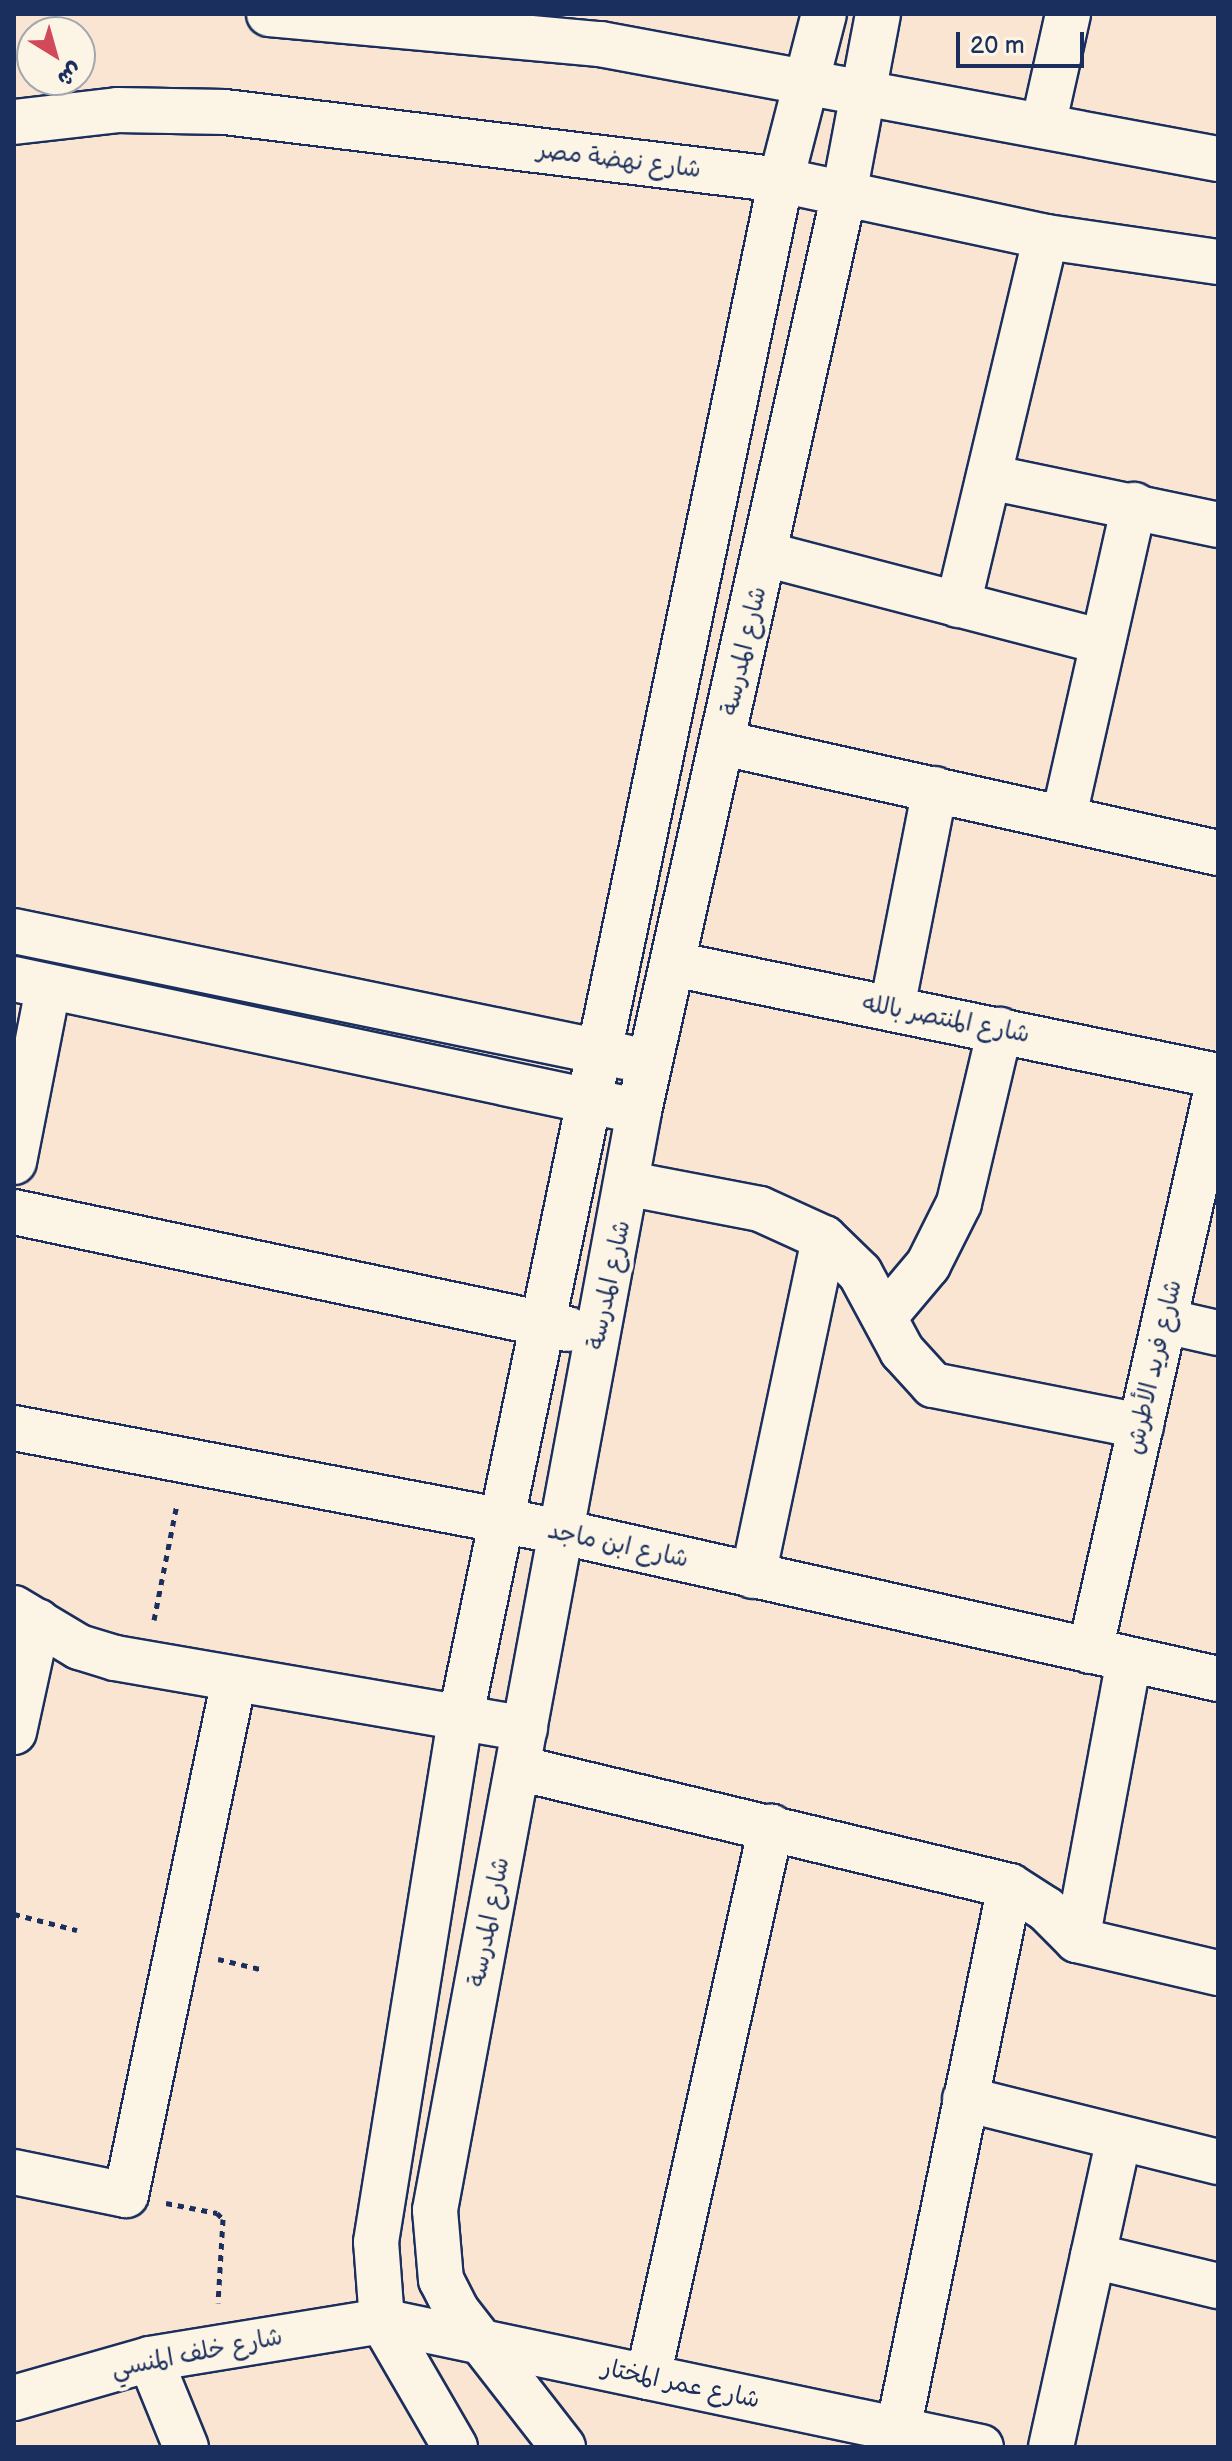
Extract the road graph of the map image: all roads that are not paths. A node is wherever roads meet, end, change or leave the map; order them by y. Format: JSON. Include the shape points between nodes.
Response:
{"nodes":[{"id":1,"x":269,"y":14,"type":"edge"},
{"id":2,"x":824,"y":14,"type":"edge"},
{"id":3,"x":878,"y":14,"type":"edge"},
{"id":4,"x":1068,"y":14,"type":"edge"},
{"id":5,"x":380,"y":18,"type":"edge"},
{"id":6,"x":603,"y":29,"type":"edge"},
{"id":7,"x":809,"y":83,"type":"junction"},
{"id":8,"x":861,"y":92,"type":"junction"},
{"id":9,"x":14,"y":122,"type":"edge"},
{"id":10,"x":1043,"y":126,"type":"junction"},
{"id":11,"x":1218,"y":159,"type":"edge"},
{"id":12,"x":781,"y":180,"type":"junction"},
{"id":13,"x":844,"y":194,"type":"junction"},
{"id":14,"x":1046,"y":237,"type":"junction"},
{"id":15,"x":1218,"y":262,"type":"edge"},
{"id":16,"x":989,"y":477,"type":"junction"},
{"id":17,"x":1134,"y":505,"type":"junction"},
{"id":18,"x":1218,"y":525,"type":"edge"},
{"id":19,"x":765,"y":554,"type":"junction"},
{"id":20,"x":958,"y":605,"type":"junction"},
{"id":21,"x":1103,"y":642,"type":"junction"},
{"id":22,"x":723,"y":743,"type":"junction"},
{"id":23,"x":935,"y":789,"type":"junction"},
{"id":24,"x":1064,"y":816,"type":"junction"},
{"id":25,"x":1218,"y":853,"type":"edge"},
{"id":26,"x":14,"y":931,"type":"edge"},
{"id":27,"x":673,"y":964,"type":"junction"},
{"id":28,"x":31,"y":983,"type":"edge"},
{"id":29,"x":892,"y":1008,"type":"junction"},
{"id":30,"x":1000,"y":1030,"type":"junction"},
{"id":31,"x":598,"y":1054,"type":"junction"},
{"id":32,"x":651,"y":1060,"type":"junction"},
{"id":33,"x":1218,"y":1076,"type":"edge"},
{"id":34,"x":1218,"y":1083,"type":"edge"},
{"id":35,"x":589,"y":1100,"type":"junction"},
{"id":36,"x":639,"y":1111,"type":"junction"},
{"id":37,"x":14,"y":1162,"type":"edge"},
{"id":38,"x":630,"y":1184,"type":"junction"},
{"id":39,"x":14,"y":1212,"type":"edge"},
{"id":40,"x":824,"y":1238,"type":"junction"},
{"id":41,"x":885,"y":1316,"type":"junction"},
{"id":42,"x":1165,"y":1321,"type":"junction"},
{"id":43,"x":542,"y":1324,"type":"junction"},
{"id":44,"x":1218,"y":1333,"type":"edge"},
{"id":45,"x":598,"y":1335,"type":"junction"},
{"id":46,"x":1141,"y":1426,"type":"junction"},
{"id":47,"x":14,"y":1428,"type":"edge"},
{"id":48,"x":501,"y":1520,"type":"junction"},
{"id":49,"x":562,"y":1532,"type":"junction"},
{"id":50,"x":753,"y":1576,"type":"junction"},
{"id":51,"x":26,"y":1615,"type":"edge"},
{"id":52,"x":1110,"y":1656,"type":"junction"},
{"id":53,"x":1218,"y":1679,"type":"edge"},
{"id":54,"x":234,"y":1680,"type":"junction"},
{"id":55,"x":460,"y":1720,"type":"junction"},
{"id":56,"x":14,"y":1732,"type":"edge"},
{"id":57,"x":521,"y":1749,"type":"junction"},
{"id":58,"x":771,"y":1827,"type":"junction"},
{"id":59,"x":1010,"y":1886,"type":"junction"},
{"id":60,"x":1077,"y":1940,"type":"junction"},
{"id":61,"x":1218,"y":1973,"type":"edge"},
{"id":62,"x":965,"y":2099,"type":"junction"},
{"id":63,"x":1119,"y":2138,"type":"junction"},
{"id":64,"x":1218,"y":2162,"type":"edge"},
{"id":65,"x":14,"y":2172,"type":"edge"},
{"id":66,"x":1093,"y":2256,"type":"junction"},
{"id":67,"x":1216,"y":2275,"type":"edge"},
{"id":68,"x":382,"y":2321,"type":"junction"},
{"id":69,"x":476,"y":2340,"type":"junction"},
{"id":70,"x":150,"y":2359,"type":"junction"},
{"id":71,"x":648,"y":2377,"type":"junction"},
{"id":72,"x":14,"y":2398,"type":"edge"},
{"id":73,"x":898,"y":2430,"type":"junction"},
{"id":74,"x":186,"y":2447,"type":"edge"},
{"id":75,"x":455,"y":2447,"type":"edge"},
{"id":76,"x":563,"y":2447,"type":"edge"},
{"id":77,"x":981,"y":2447,"type":"edge"},
{"id":78,"x":1051,"y":2447,"type":"edge"}],
"edges":[{"from":1,"to":5,"type":"street"},
{"from":2,"to":7,"type":"street"},
{"from":3,"to":8,"type":"street","name":"شارع المدرسة"},
{"from":4,"to":10,"type":"street"},
{"from":5,"to":6,"type":"street"},
{"from":6,"to":7,"type":"street"},
{"from":7,"to":8,"type":"street"},
{"from":7,"to":12,"type":"street"},
{"from":8,"to":10,"type":"street"},
{"from":8,"to":13,"type":"street","name":"شارع المدرسة"},
{"from":9,"to":12,"type":"street","name":"شارع نهضة مصر","via":[[117,110],[225,112]]},
{"from":10,"to":11,"type":"street"},
{"from":12,"to":13,"type":"street","name":"شارع نهضة مصر"},
{"from":12,"to":31,"type":"street"},
{"from":13,"to":14,"type":"street","name":"شارع نهضة مصر"},
{"from":13,"to":19,"type":"street","name":"شارع المدرسة"},
{"from":14,"to":15,"type":"street","name":"شارع نهضة مصر"},
{"from":14,"to":16,"type":"street"},
{"from":16,"to":17,"type":"street"},
{"from":16,"to":20,"type":"street"},
{"from":17,"to":18,"type":"street"},
{"from":17,"to":21,"type":"street"},
{"from":19,"to":20,"type":"street"},
{"from":19,"to":22,"type":"street","name":"شارع المدرسة"},
{"from":20,"to":21,"type":"street"},
{"from":21,"to":24,"type":"street"},
{"from":22,"to":23,"type":"street"},
{"from":22,"to":27,"type":"street","name":"شارع المدرسة"},
{"from":23,"to":24,"type":"street"},
{"from":23,"to":29,"type":"street"},
{"from":24,"to":25,"type":"street"},
{"from":26,"to":31,"type":"street"},
{"from":27,"to":29,"type":"street","name":"شارع المنتصر بالله"},
{"from":27,"to":32,"type":"street","name":"شارع المدرسة"},
{"from":28,"to":35,"type":"street"},
{"from":28,"to":37,"type":"street"},
{"from":29,"to":30,"type":"street","name":"شارع المنتصر بالله"},
{"from":30,"to":33,"type":"street","name":"شارع المنتصر بالله"},
{"from":30,"to":41,"type":"street","via":[[959,1203],[928,1265]]},
{"from":31,"to":32,"type":"street"},
{"from":31,"to":35,"type":"street"},
{"from":32,"to":36,"type":"street","name":"شارع المدرسة"},
{"from":34,"to":42,"type":"street","name":"شارع فريد الأطرش"},
{"from":35,"to":36,"type":"street"},
{"from":35,"to":43,"type":"street"},
{"from":36,"to":38,"type":"street","name":"شارع المدرسة"},
{"from":38,"to":40,"type":"street","via":[[760,1209]]},
{"from":38,"to":45,"type":"street","name":"شارع المدرسة"},
{"from":39,"to":43,"type":"street"},
{"from":40,"to":41,"type":"street","via":[[860,1273]]},
{"from":40,"to":50,"type":"street"},
{"from":41,"to":46,"type":"street","via":[[919,1376],[933,1385]]},
{"from":42,"to":44,"type":"street"},
{"from":42,"to":46,"type":"street","name":"شارع فريد الأطرش"},
{"from":43,"to":45,"type":"street"},
{"from":43,"to":48,"type":"street"},
{"from":45,"to":49,"type":"street","name":"شارع المدرسة"},
{"from":46,"to":52,"type":"street","name":"شارع فريد الأطرش"},
{"from":47,"to":48,"type":"street","name":"شارع ابن ماجد"},
{"from":48,"to":49,"type":"street","name":"شارع ابن ماجد"},
{"from":48,"to":55,"type":"street"},
{"from":49,"to":50,"type":"street","name":"شارع ابن ماجد"},
{"from":49,"to":57,"type":"street","name":"شارع المدرسة"},
{"from":50,"to":52,"type":"street","name":"شارع ابن ماجد"},
{"from":51,"to":54,"type":"street","via":[[79,1647]]},
{"from":51,"to":56,"type":"street"},
{"from":52,"to":53,"type":"street","name":"شارع ابن ماجد"},
{"from":52,"to":60,"type":"street","name":"شارع فريد الأطرش"},
{"from":54,"to":55,"type":"street"},
{"from":54,"to":65,"type":"street","via":[[126,2195]]},
{"from":55,"to":57,"type":"street"},
{"from":55,"to":68,"type":"street","via":[[376,2242]]},
{"from":57,"to":58,"type":"street"},
{"from":57,"to":69,"type":"street","name":"شارع المدرسة","via":[[435,2210],[441,2280]]},
{"from":58,"to":59,"type":"street"},
{"from":58,"to":71,"type":"street"},
{"from":59,"to":60,"type":"street","via":[[1046,1909]]},
{"from":59,"to":62,"type":"street"},
{"from":60,"to":61,"type":"street"},
{"from":62,"to":63,"type":"street"},
{"from":62,"to":73,"type":"street"},
{"from":63,"to":64,"type":"street"},
{"from":63,"to":66,"type":"street"},
{"from":66,"to":67,"type":"street"},
{"from":66,"to":78,"type":"street"},
{"from":68,"to":69,"type":"street","name":"شارع عمر المختار"},
{"from":68,"to":70,"type":"street","name":"شارع خلف المنسي"},
{"from":68,"to":75,"type":"street"},
{"from":69,"to":71,"type":"street","name":"شارع عمر المختار"},
{"from":69,"to":76,"type":"street","name":"شارع المدرسة"},
{"from":70,"to":72,"type":"street","name":"شارع خلف المنسي"},
{"from":70,"to":74,"type":"street"},
{"from":71,"to":73,"type":"street","name":"شارع عمر المختار"},
{"from":73,"to":77,"type":"street","name":"شارع عمر المختار"}]}
